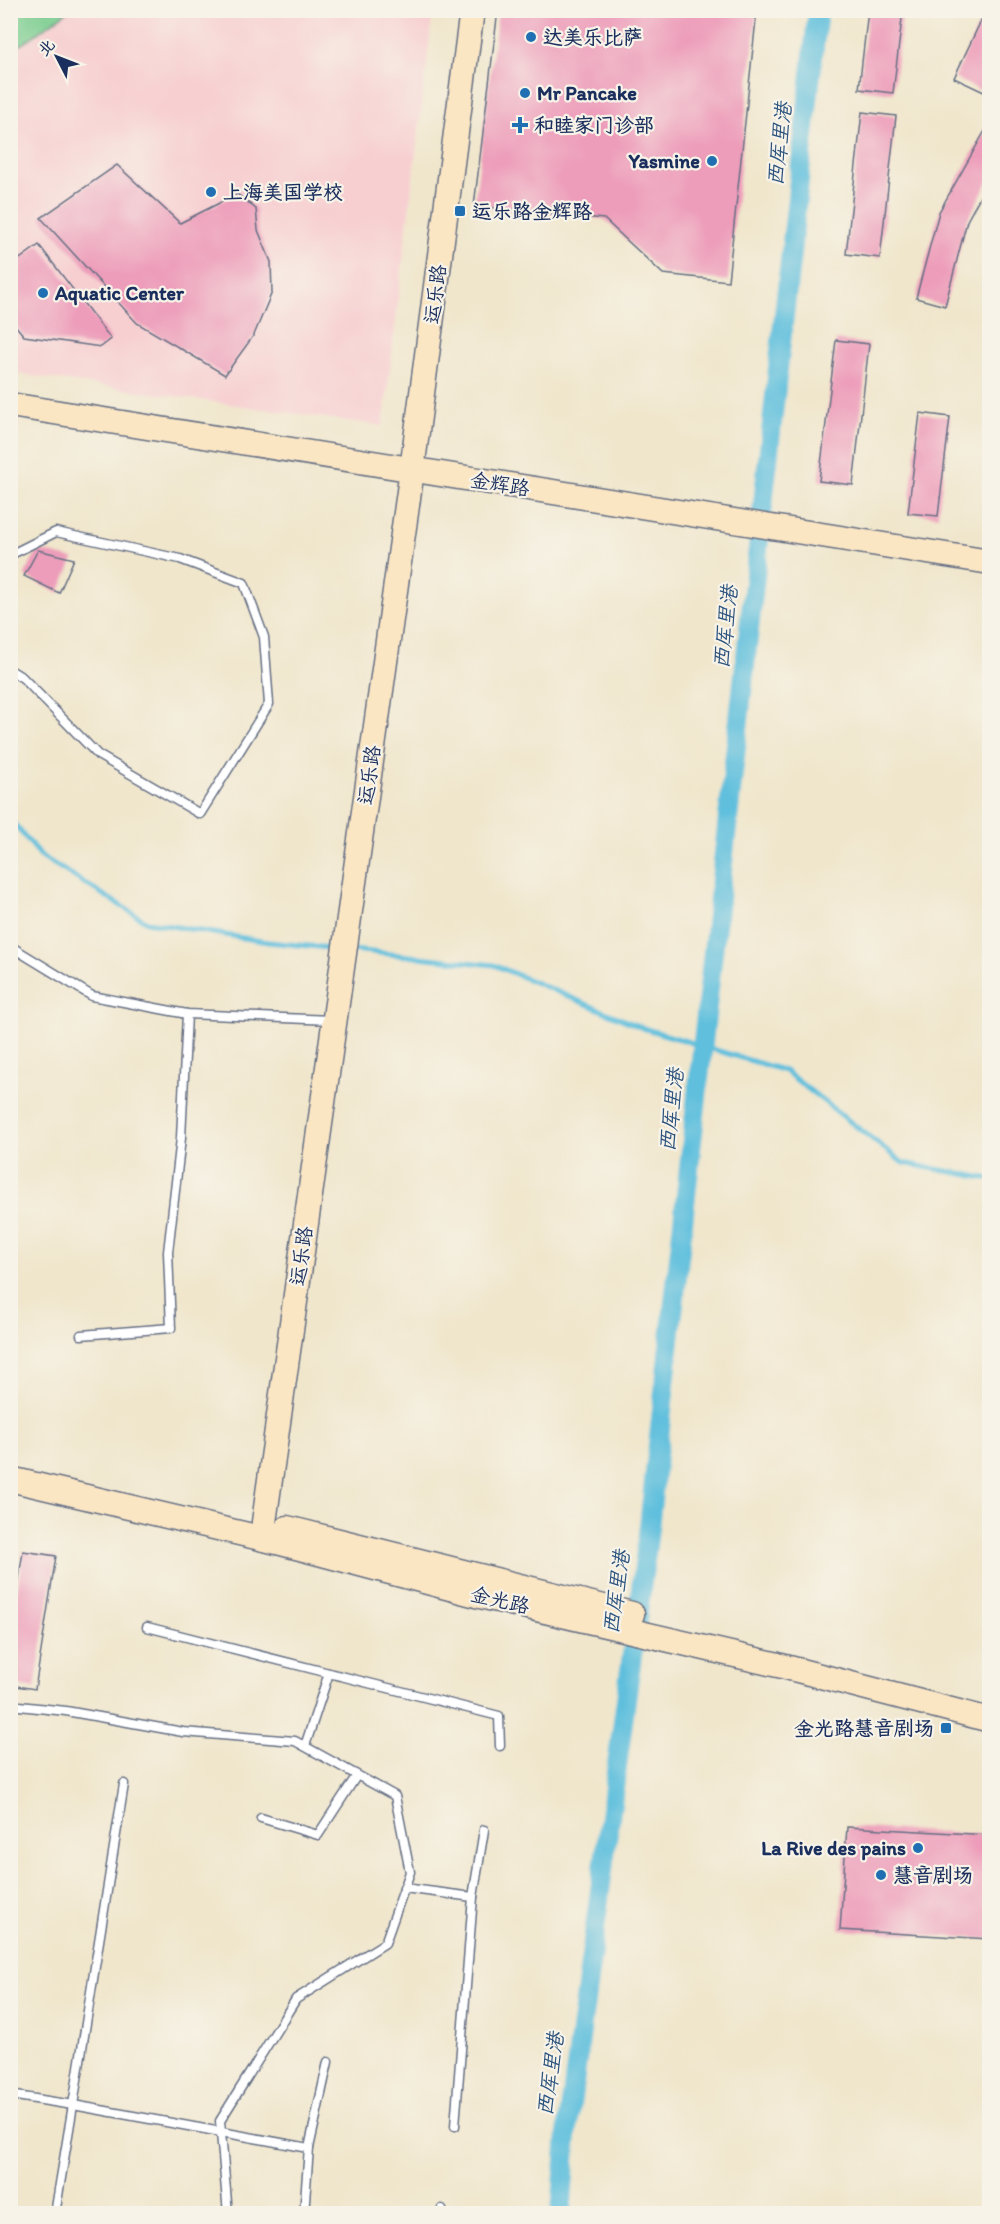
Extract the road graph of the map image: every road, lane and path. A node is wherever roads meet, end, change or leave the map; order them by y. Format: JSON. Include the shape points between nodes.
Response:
{"nodes":[{"id":1,"x":472,"y":10,"type":"edge"},
{"id":2,"x":10,"y":405,"type":"edge"},
{"id":3,"x":412,"y":470,"type":"junction"},
{"id":4,"x":10,"y":555,"type":"edge"},
{"id":5,"x":990,"y":562,"type":"edge"},
{"id":6,"x":10,"y":670,"type":"edge"},
{"id":7,"x":10,"y":946,"type":"edge"},
{"id":8,"x":187,"y":1014,"type":"junction"},
{"id":9,"x":335,"y":1020,"type":"junction"},
{"id":10,"x":81,"y":1335,"type":"dead end"},
{"id":11,"x":10,"y":1462,"type":"edge"},
{"id":12,"x":10,"y":1479,"type":"edge"},
{"id":13,"x":264,"y":1531,"type":"junction"},
{"id":14,"x":596,"y":1614,"type":"junction"},
{"id":15,"x":147,"y":1627,"type":"dead end"},
{"id":16,"x":329,"y":1673,"type":"junction"},
{"id":17,"x":990,"y":1704,"type":"edge"},
{"id":18,"x":10,"y":1705,"type":"edge"},
{"id":19,"x":990,"y":1720,"type":"edge"},
{"id":20,"x":305,"y":1746,"type":"junction"},
{"id":21,"x":500,"y":1746,"type":"dead end"},
{"id":22,"x":357,"y":1775,"type":"junction"},
{"id":23,"x":124,"y":1784,"type":"dead end"},
{"id":24,"x":261,"y":1818,"type":"dead end"},
{"id":25,"x":484,"y":1830,"type":"dead end"},
{"id":26,"x":404,"y":1888,"type":"junction"},
{"id":27,"x":473,"y":1897,"type":"junction"},
{"id":28,"x":328,"y":2062,"type":"dead end"},
{"id":29,"x":10,"y":2095,"type":"edge"},
{"id":30,"x":73,"y":2104,"type":"junction"},
{"id":31,"x":455,"y":2126,"type":"dead end"},
{"id":32,"x":220,"y":2132,"type":"junction"},
{"id":33,"x":309,"y":2148,"type":"junction"},
{"id":34,"x":55,"y":2214,"type":"edge"},
{"id":35,"x":228,"y":2214,"type":"edge"},
{"id":36,"x":304,"y":2214,"type":"edge"}],
"edges":[{"from":1,"to":3,"type":"street","name":"运乐路"},
{"from":2,"to":3,"type":"street","name":"金辉路"},
{"from":3,"to":5,"type":"street","name":"金辉路"},
{"from":3,"to":9,"type":"street","name":"运乐路"},
{"from":4,"to":6,"type":"lane","via":[[56,532],[180,559],[244,583],[264,637],[269,704],[200,814],[98,755],[23,678]]},
{"from":7,"to":8,"type":"lane","via":[[92,996]]},
{"from":8,"to":9,"type":"lane"},
{"from":8,"to":10,"type":"lane","via":[[181,1138],[168,1252],[171,1328]]},
{"from":9,"to":13,"type":"street","name":"运乐路"},
{"from":11,"to":13,"type":"street","name":"金光路"},
{"from":12,"to":13,"type":"street","name":"金光路"},
{"from":13,"to":14,"type":"street","name":"金光路"},
{"from":14,"to":17,"type":"street","name":"金光路","via":[[653,1620]]},
{"from":14,"to":19,"type":"street","name":"金光路","via":[[673,1641]]},
{"from":15,"to":16,"type":"lane"},
{"from":16,"to":20,"type":"lane"},
{"from":16,"to":21,"type":"lane","via":[[499,1716]]},
{"from":18,"to":20,"type":"lane","via":[[66,1710],[183,1732],[295,1741]]},
{"from":20,"to":22,"type":"lane"},
{"from":22,"to":24,"type":"lane","via":[[318,1835]]},
{"from":22,"to":26,"type":"lane","via":[[395,1796],[410,1872]]},
{"from":23,"to":30,"type":"lane"},
{"from":25,"to":27,"type":"lane"},
{"from":26,"to":27,"type":"lane"},
{"from":26,"to":32,"type":"lane","via":[[385,1943],[296,1999],[220,2121]]},
{"from":27,"to":31,"type":"lane"},
{"from":28,"to":33,"type":"lane"},
{"from":29,"to":30,"type":"lane"},
{"from":30,"to":32,"type":"lane"},
{"from":30,"to":34,"type":"lane"},
{"from":32,"to":33,"type":"lane"},
{"from":32,"to":35,"type":"lane"},
{"from":33,"to":36,"type":"lane"}]}
